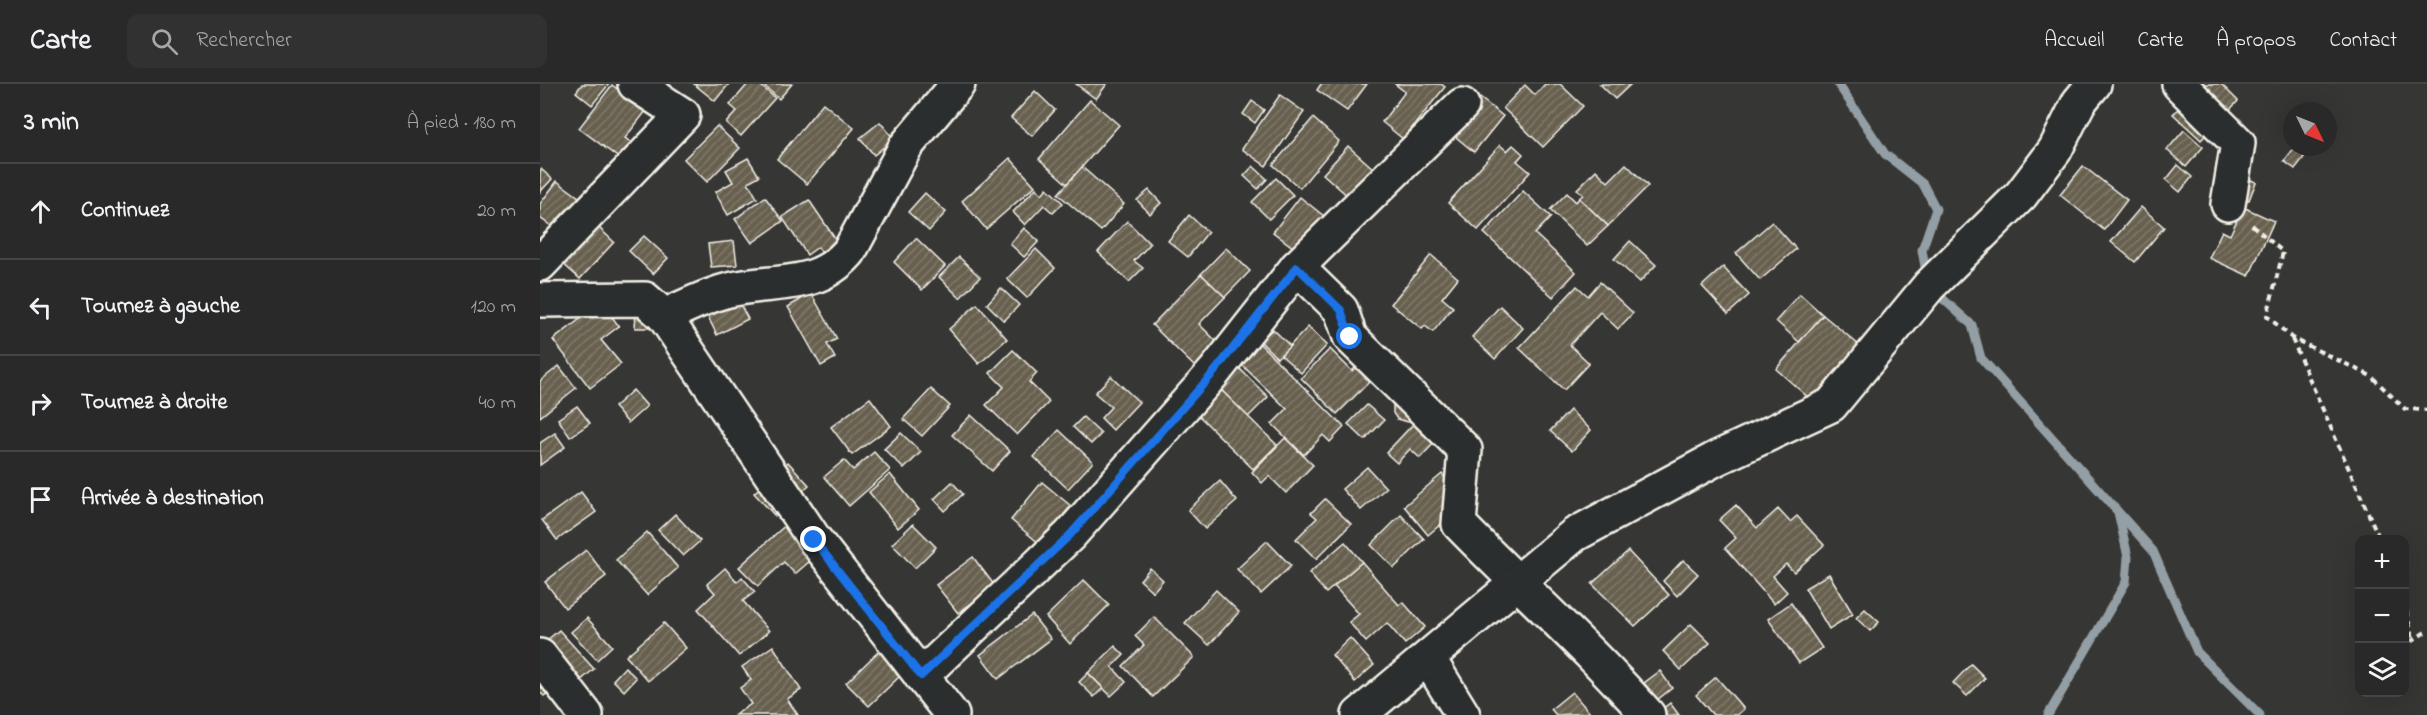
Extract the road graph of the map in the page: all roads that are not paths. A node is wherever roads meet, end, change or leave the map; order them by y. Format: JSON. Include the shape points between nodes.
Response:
{"nodes":[{"id":1,"x":958,"y":84,"type":"edge"},
{"id":2,"x":2094,"y":84,"type":"edge"},
{"id":3,"x":2179,"y":84,"type":"edge"},
{"id":4,"x":646,"y":87,"type":"edge"},
{"id":5,"x":1462,"y":105,"type":"dead end"},
{"id":6,"x":2228,"y":204,"type":"road end"},
{"id":7,"x":540,"y":264,"type":"edge"},
{"id":8,"x":1297,"y":267,"type":"junction"},
{"id":9,"x":540,"y":300,"type":"edge"},
{"id":10,"x":664,"y":316,"type":"junction"},
{"id":11,"x":1515,"y":582,"type":"junction"},
{"id":12,"x":540,"y":656,"type":"edge"},
{"id":13,"x":1428,"y":658,"type":"junction"},
{"id":14,"x":921,"y":676,"type":"junction"},
{"id":15,"x":586,"y":715,"type":"edge"},
{"id":16,"x":952,"y":715,"type":"edge"},
{"id":17,"x":1359,"y":715,"type":"edge"},
{"id":18,"x":1463,"y":715,"type":"edge"},
{"id":19,"x":1648,"y":715,"type":"edge"}],
"edges":[{"from":1,"to":10,"type":"street","via":[[906,146],[849,252],[837,266],[812,279],[728,290]]},
{"from":2,"to":11,"type":"street","via":[[2079,102],[2055,150],[2021,195],[1929,286],[1831,405],[1717,458],[1574,535]]},
{"from":3,"to":6,"type":"street","via":[[2238,143]]},
{"from":4,"to":7,"type":"street","via":[[683,115]]},
{"from":5,"to":8,"type":"street"},
{"from":8,"to":11,"type":"street","via":[[1341,310],[1350,337],[1465,450],[1459,524]]},
{"from":8,"to":14,"type":"street","via":[[1215,371],[1070,535]]},
{"from":9,"to":10,"type":"street","via":[[645,300]]},
{"from":10,"to":14,"type":"street","via":[[814,540]]},
{"from":11,"to":13,"type":"street"},
{"from":11,"to":19,"type":"street","via":[[1600,661]]},
{"from":12,"to":15,"type":"street"},
{"from":13,"to":17,"type":"street"},
{"from":13,"to":18,"type":"street"},
{"from":14,"to":16,"type":"street"}]}
